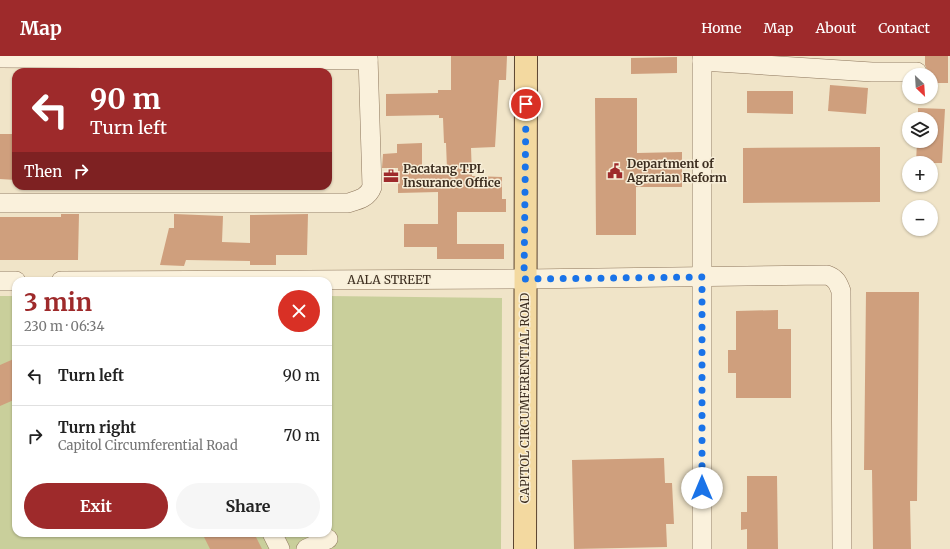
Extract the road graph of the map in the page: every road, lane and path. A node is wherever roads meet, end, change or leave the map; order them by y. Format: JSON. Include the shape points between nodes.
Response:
{"nodes":[{"id":1,"x":526,"y":56,"type":"edge"},
{"id":2,"x":0,"y":58,"type":"edge"},
{"id":3,"x":368,"y":58,"type":"edge"},
{"id":4,"x":702,"y":59,"type":"edge"},
{"id":5,"x":872,"y":64,"type":"edge"},
{"id":6,"x":902,"y":69,"type":"edge"},
{"id":7,"x":0,"y":203,"type":"edge"},
{"id":8,"x":702,"y":277,"type":"junction"},
{"id":9,"x":524,"y":279,"type":"junction"},
{"id":10,"x":332,"y":280,"type":"edge"},
{"id":11,"x":0,"y":281,"type":"edge"},
{"id":12,"x":12,"y":281,"type":"edge"},
{"id":13,"x":274,"y":537,"type":"edge"},
{"id":14,"x":329,"y":540,"type":"edge"},
{"id":15,"x":280,"y":549,"type":"edge"},
{"id":16,"x":306,"y":549,"type":"edge"},
{"id":17,"x":525,"y":549,"type":"edge"},
{"id":18,"x":702,"y":549,"type":"edge"},
{"id":19,"x":842,"y":549,"type":"edge"}],
"edges":[{"from":1,"to":9,"type":"main road","name":"CAPITOL CIRCUMFERENTIAL ROAD"},
{"from":2,"to":3,"type":"street"},
{"from":3,"to":7,"type":"street","via":[[372,187],[365,197],[348,203]]},
{"from":4,"to":5,"type":"street"},
{"from":4,"to":8,"type":"street"},
{"from":5,"to":6,"type":"street"},
{"from":8,"to":9,"type":"street","name":"AALA STREET"},
{"from":8,"to":18,"type":"street"},
{"from":8,"to":19,"type":"street","name":"AALA STREET","via":[[827,275],[838,283]]},
{"from":9,"to":10,"type":"street","name":"AALA STREET"},
{"from":9,"to":17,"type":"main road","name":"CAPITOL CIRCUMFERENTIAL ROAD"},
{"from":11,"to":12,"type":"street"},
{"from":13,"to":15,"type":"street"},
{"from":14,"to":16,"type":"street"}]}
